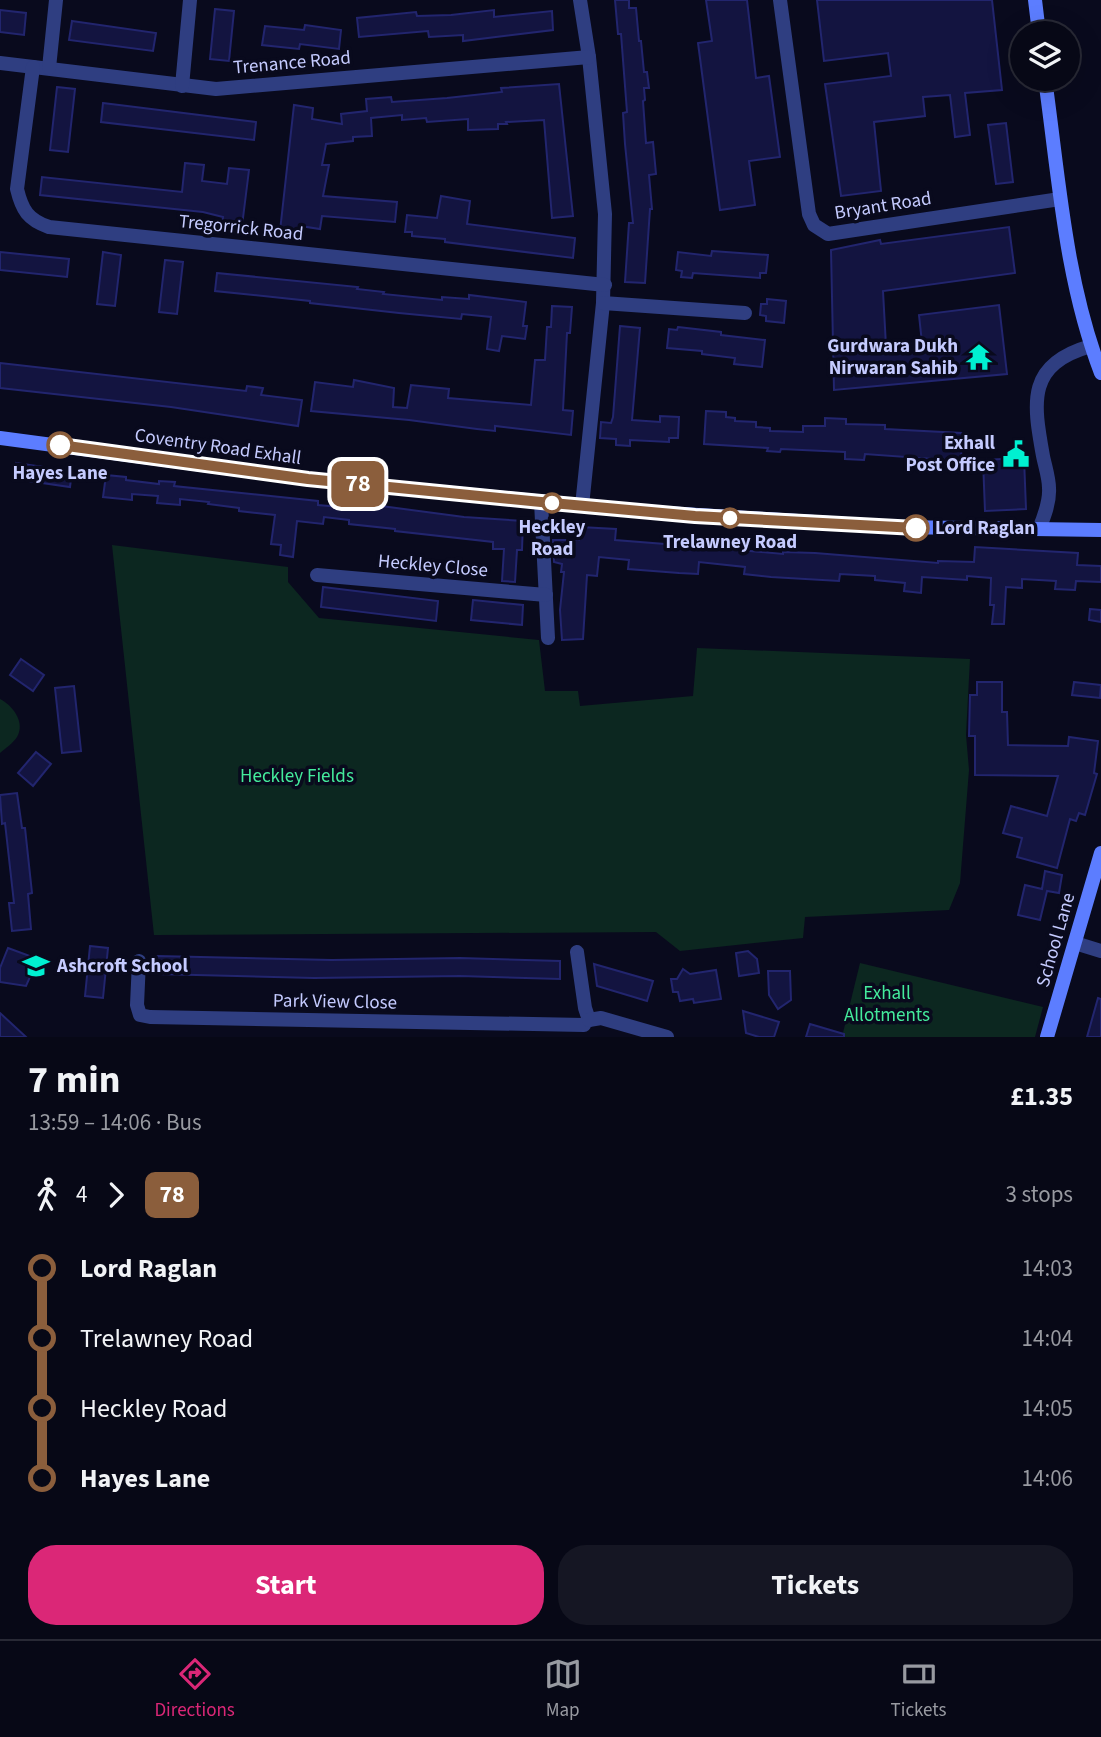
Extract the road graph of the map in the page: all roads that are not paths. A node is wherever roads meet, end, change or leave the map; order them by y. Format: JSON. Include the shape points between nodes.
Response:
{"nodes":[{"id":1,"x":56,"y":0,"type":"edge"},
{"id":2,"x":190,"y":0,"type":"edge"},
{"id":3,"x":580,"y":0,"type":"edge"},
{"id":4,"x":780,"y":0,"type":"edge"},
{"id":5,"x":1035,"y":0,"type":"edge"},
{"id":6,"x":1038,"y":21,"type":"edge"},
{"id":7,"x":589,"y":57,"type":"junction"},
{"id":8,"x":0,"y":63,"type":"edge"},
{"id":9,"x":33,"y":67,"type":"junction"},
{"id":10,"x":50,"y":68,"type":"junction"},
{"id":11,"x":182,"y":86,"type":"junction"},
{"id":12,"x":1046,"y":91,"type":"edge"},
{"id":13,"x":1060,"y":199,"type":"junction"},
{"id":14,"x":605,"y":285,"type":"junction"},
{"id":15,"x":603,"y":303,"type":"junction"},
{"id":16,"x":745,"y":313,"type":"dead end"},
{"id":17,"x":1091,"y":346,"type":"junction"},
{"id":18,"x":1101,"y":373,"type":"edge"},
{"id":19,"x":0,"y":438,"type":"edge"},
{"id":20,"x":541,"y":502,"type":"junction"},
{"id":21,"x":582,"y":506,"type":"junction"},
{"id":22,"x":1039,"y":529,"type":"junction"},
{"id":23,"x":1101,"y":530,"type":"edge"},
{"id":24,"x":317,"y":575,"type":"dead end"},
{"id":25,"x":545,"y":595,"type":"junction"},
{"id":26,"x":548,"y":638,"type":"dead end"},
{"id":27,"x":1101,"y":853,"type":"edge"},
{"id":28,"x":1075,"y":943,"type":"junction"},
{"id":29,"x":1101,"y":951,"type":"edge"},
{"id":30,"x":577,"y":952,"type":"dead end"},
{"id":31,"x":139,"y":961,"type":"dead end"},
{"id":32,"x":585,"y":1027,"type":"edge"},
{"id":33,"x":667,"y":1037,"type":"edge"},
{"id":34,"x":1047,"y":1037,"type":"edge"}],
"edges":[{"from":1,"to":10,"type":"street"},
{"from":2,"to":11,"type":"street"},
{"from":3,"to":7,"type":"street"},
{"from":4,"to":13,"type":"street","name":"Bryant Road","via":[[814,225],[828,234]]},
{"from":5,"to":6,"type":"main road"},
{"from":7,"to":11,"type":"street","name":"Trenance Road","via":[[216,89]]},
{"from":7,"to":14,"type":"street","via":[[605,214]]},
{"from":8,"to":9,"type":"street","name":"Trenance Road"},
{"from":9,"to":10,"type":"street","name":"Trenance Road"},
{"from":9,"to":14,"type":"street","name":"Tregorrick Road","via":[[17,189],[21,206],[36,223]]},
{"from":10,"to":11,"type":"street","name":"Trenance Road"},
{"from":12,"to":13,"type":"main road"},
{"from":13,"to":17,"type":"main road","via":[[1075,290]]},
{"from":14,"to":15,"type":"street"},
{"from":15,"to":16,"type":"street"},
{"from":15,"to":21,"type":"street"},
{"from":17,"to":18,"type":"main road"},
{"from":17,"to":22,"type":"street","via":[[1053,364],[1037,395],[1049,488]]},
{"from":19,"to":20,"type":"main road","name":"Coventry Road Exhall","via":[[308,479]]},
{"from":20,"to":21,"type":"main road","name":"Coventry Road Exhall"},
{"from":20,"to":25,"type":"street"},
{"from":21,"to":22,"type":"main road","name":"Coventry Road Exhall","via":[[896,527]]},
{"from":22,"to":23,"type":"main road","name":"Coventry Road Exhall"},
{"from":24,"to":25,"type":"street","name":"Heckley Close"},
{"from":25,"to":26,"type":"street"},
{"from":27,"to":28,"type":"main road","name":"School Lane"},
{"from":28,"to":29,"type":"street"},
{"from":28,"to":34,"type":"main road","name":"School Lane"},
{"from":30,"to":32,"type":"street"},
{"from":31,"to":32,"type":"street","name":"Park View Close","via":[[138,1010],[150,1017]]},
{"from":32,"to":33,"type":"street","via":[[601,1018]]}]}
